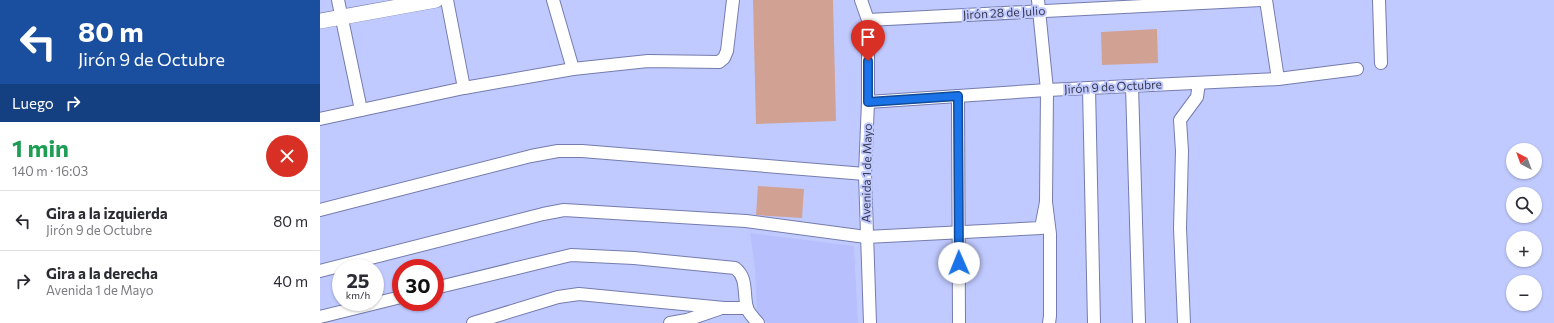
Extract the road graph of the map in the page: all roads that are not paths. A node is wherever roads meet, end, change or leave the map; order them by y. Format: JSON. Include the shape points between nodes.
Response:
{"nodes":[{"id":1,"x":338,"y":0,"type":"edge"},
{"id":2,"x":436,"y":0,"type":"edge"},
{"id":3,"x":447,"y":0,"type":"edge"},
{"id":4,"x":553,"y":0,"type":"edge"},
{"id":5,"x":733,"y":0,"type":"edge"},
{"id":6,"x":861,"y":0,"type":"edge"},
{"id":7,"x":1260,"y":0,"type":"edge"},
{"id":8,"x":1266,"y":0,"type":"edge"},
{"id":9,"x":1379,"y":0,"type":"edge"},
{"id":10,"x":1038,"y":6,"type":"edge"},
{"id":11,"x":341,"y":17,"type":"junction"},
{"id":12,"x":868,"y":20,"type":"junction"},
{"id":13,"x":320,"y":21,"type":"edge"},
{"id":14,"x":1381,"y":63,"type":"dead end"},
{"id":15,"x":573,"y":69,"type":"junction"},
{"id":16,"x":1357,"y":69,"type":"dead end"},
{"id":17,"x":1278,"y":79,"type":"junction"},
{"id":18,"x":1199,"y":83,"type":"junction"},
{"id":19,"x":1132,"y":86,"type":"junction"},
{"id":20,"x":464,"y":88,"type":"junction"},
{"id":21,"x":1089,"y":88,"type":"junction"},
{"id":22,"x":1047,"y":90,"type":"junction"},
{"id":23,"x":958,"y":96,"type":"junction"},
{"id":24,"x":868,"y":102,"type":"junction"},
{"id":25,"x":361,"y":110,"type":"junction"},
{"id":26,"x":320,"y":119,"type":"edge"},
{"id":27,"x":865,"y":174,"type":"junction"},
{"id":28,"x":1046,"y":202,"type":"junction"},
{"id":29,"x":320,"y":210,"type":"edge"},
{"id":30,"x":958,"y":233,"type":"junction"},
{"id":31,"x":866,"y":237,"type":"junction"},
{"id":32,"x":320,"y":271,"type":"edge"},
{"id":33,"x":444,"y":286,"type":"edge"},
{"id":34,"x":392,"y":299,"type":"edge"},
{"id":35,"x":724,"y":308,"type":"junction"},
{"id":36,"x":747,"y":308,"type":"junction"},
{"id":37,"x":320,"y":317,"type":"edge"},
{"id":38,"x":473,"y":323,"type":"edge"},
{"id":39,"x":670,"y":323,"type":"edge"},
{"id":40,"x":758,"y":323,"type":"edge"},
{"id":41,"x":870,"y":323,"type":"edge"},
{"id":42,"x":959,"y":323,"type":"edge"},
{"id":43,"x":1049,"y":323,"type":"edge"},
{"id":44,"x":1094,"y":323,"type":"edge"},
{"id":45,"x":1140,"y":323,"type":"edge"},
{"id":46,"x":1184,"y":323,"type":"edge"}],
"edges":[{"from":1,"to":11,"type":"street"},
{"from":2,"to":11,"type":"street"},
{"from":3,"to":20,"type":"street"},
{"from":4,"to":15,"type":"street"},
{"from":5,"to":15,"type":"street","via":[[727,50],[724,58],[718,62],[648,61]]},
{"from":6,"to":12,"type":"street","name":"Avenida 1 de Mayo"},
{"from":7,"to":10,"type":"street","name":"Jirón 28 de Julio"},
{"from":8,"to":17,"type":"street"},
{"from":9,"to":14,"type":"street"},
{"from":10,"to":12,"type":"street","name":"Jirón 28 de Julio"},
{"from":10,"to":22,"type":"street"},
{"from":11,"to":13,"type":"street"},
{"from":11,"to":25,"type":"street"},
{"from":12,"to":24,"type":"street","name":"Avenida 1 de Mayo"},
{"from":15,"to":20,"type":"street"},
{"from":16,"to":17,"type":"street","name":"Jirón 9 de Octubre"},
{"from":17,"to":18,"type":"street","name":"Jirón 9 de Octubre"},
{"from":18,"to":19,"type":"street","name":"Jirón 9 de Octubre"},
{"from":18,"to":46,"type":"street","via":[[1197,97],[1180,120],[1180,228]]},
{"from":19,"to":21,"type":"street","name":"Jirón 9 de Octubre"},
{"from":19,"to":45,"type":"street"},
{"from":20,"to":25,"type":"street"},
{"from":21,"to":22,"type":"street","name":"Jirón 9 de Octubre"},
{"from":21,"to":44,"type":"street"},
{"from":22,"to":23,"type":"street","name":"Jirón 9 de Octubre"},
{"from":22,"to":28,"type":"street"},
{"from":23,"to":24,"type":"street","name":"Jirón 9 de Octubre"},
{"from":23,"to":30,"type":"street"},
{"from":24,"to":27,"type":"street","name":"Avenida 1 de Mayo"},
{"from":25,"to":26,"type":"street"},
{"from":27,"to":29,"type":"street","via":[[558,151]]},
{"from":27,"to":31,"type":"street","name":"Avenida 1 de Mayo"},
{"from":28,"to":30,"type":"street","via":[[1041,228]]},
{"from":28,"to":43,"type":"street","via":[[1050,234]]},
{"from":30,"to":31,"type":"street"},
{"from":30,"to":42,"type":"street"},
{"from":31,"to":32,"type":"street","via":[[746,221],[564,210]]},
{"from":31,"to":41,"type":"street","name":"Avenida 1 de Mayo"},
{"from":33,"to":36,"type":"street","via":[[572,255],[634,258],[735,268],[741,272]]},
{"from":34,"to":37,"type":"street"},
{"from":35,"to":36,"type":"street"},
{"from":35,"to":38,"type":"street","via":[[579,294],[558,297]]},
{"from":35,"to":39,"type":"street"},
{"from":36,"to":40,"type":"street"}]}
